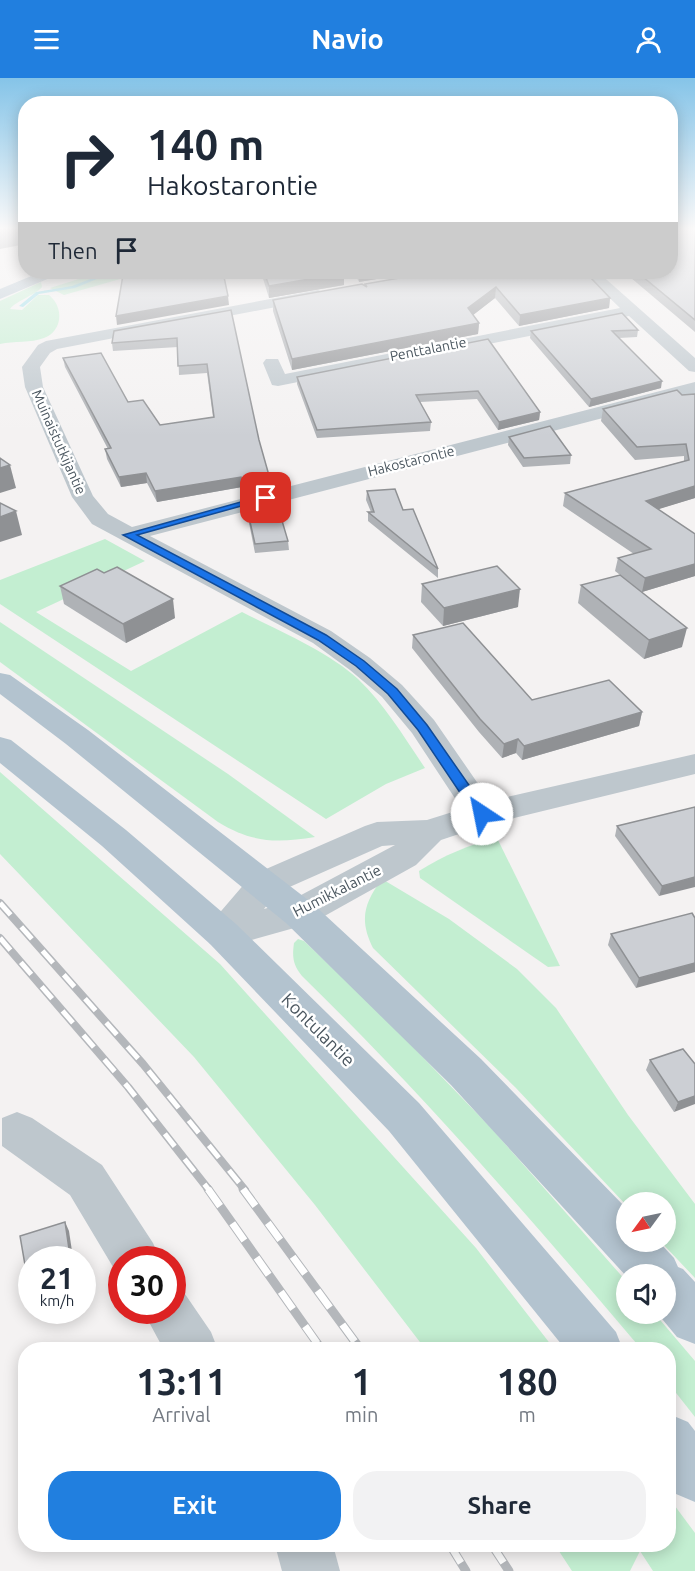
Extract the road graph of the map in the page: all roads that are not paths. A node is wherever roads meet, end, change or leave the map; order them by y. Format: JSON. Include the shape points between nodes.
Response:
{"nodes":[{"id":1,"x":314,"y":297,"type":"edge"},
{"id":2,"x":618,"y":297,"type":"edge"},
{"id":3,"x":633,"y":310,"type":"junction"},
{"id":4,"x":272,"y":363,"type":"dead end"},
{"id":5,"x":695,"y":367,"type":"edge"},
{"id":6,"x":695,"y":388,"type":"edge"},
{"id":7,"x":128,"y":535,"type":"junction"},
{"id":8,"x":0,"y":681,"type":"edge"},
{"id":9,"x":0,"y":747,"type":"edge"},
{"id":10,"x":695,"y":764,"type":"edge"},
{"id":11,"x":482,"y":814,"type":"junction"},
{"id":12,"x":429,"y":832,"type":"junction"},
{"id":13,"x":264,"y":884,"type":"junction"},
{"id":14,"x":299,"y":913,"type":"junction"},
{"id":15,"x":223,"y":934,"type":"junction"},
{"id":16,"x":17,"y":1132,"type":"dead end"},
{"id":17,"x":616,"y":1230,"type":"edge"},
{"id":18,"x":127,"y":1246,"type":"edge"},
{"id":19,"x":636,"y":1252,"type":"edge"},
{"id":20,"x":647,"y":1264,"type":"edge"},
{"id":21,"x":676,"y":1297,"type":"edge"},
{"id":22,"x":695,"y":1319,"type":"edge"},
{"id":23,"x":176,"y":1324,"type":"edge"},
{"id":24,"x":188,"y":1342,"type":"edge"},
{"id":25,"x":591,"y":1342,"type":"edge"},
{"id":26,"x":676,"y":1450,"type":"edge"},
{"id":27,"x":695,"y":1475,"type":"edge"},
{"id":28,"x":306,"y":1552,"type":"edge"},
{"id":29,"x":311,"y":1571,"type":"edge"}],
"edges":[{"from":1,"to":7,"type":"street","name":"Muinaistutkijantie","via":[[44,349],[31,368],[34,387],[82,497],[100,519]]},
{"from":2,"to":3,"type":"street"},
{"from":3,"to":4,"type":"street","name":"Penttalantie","via":[[278,381]]},
{"from":3,"to":5,"type":"street"},
{"from":6,"to":7,"type":"street","name":"Hakostarontie"},
{"from":7,"to":11,"type":"street","name":"Muinaistutkijantie","via":[[322,637],[360,664],[392,691],[423,727]]},
{"from":8,"to":13,"type":"main road"},
{"from":9,"to":15,"type":"main road","name":"Kontulantie","via":[[114,838]]},
{"from":10,"to":11,"type":"street","name":"Humikkalantie"},
{"from":11,"to":12,"type":"street","name":"Humikkalantie"},
{"from":12,"to":13,"type":"street","name":"Humikkalantie","via":[[377,834]]},
{"from":12,"to":14,"type":"street","name":"Humikkalantie","via":[[404,856]]},
{"from":13,"to":14,"type":"main road"},
{"from":13,"to":15,"type":"street","name":"Humikkalantie"},
{"from":14,"to":15,"type":"street","name":"Humikkalantie"},
{"from":14,"to":17,"type":"main road","via":[[466,1072]]},
{"from":15,"to":25,"type":"main road","name":"Kontulantie","via":[[404,1117]]},
{"from":16,"to":18,"type":"street","via":[[86,1180]]},
{"from":19,"to":20,"type":"main road"},
{"from":21,"to":22,"type":"main road"},
{"from":23,"to":24,"type":"street"},
{"from":26,"to":27,"type":"main road"},
{"from":28,"to":29,"type":"street"}]}
